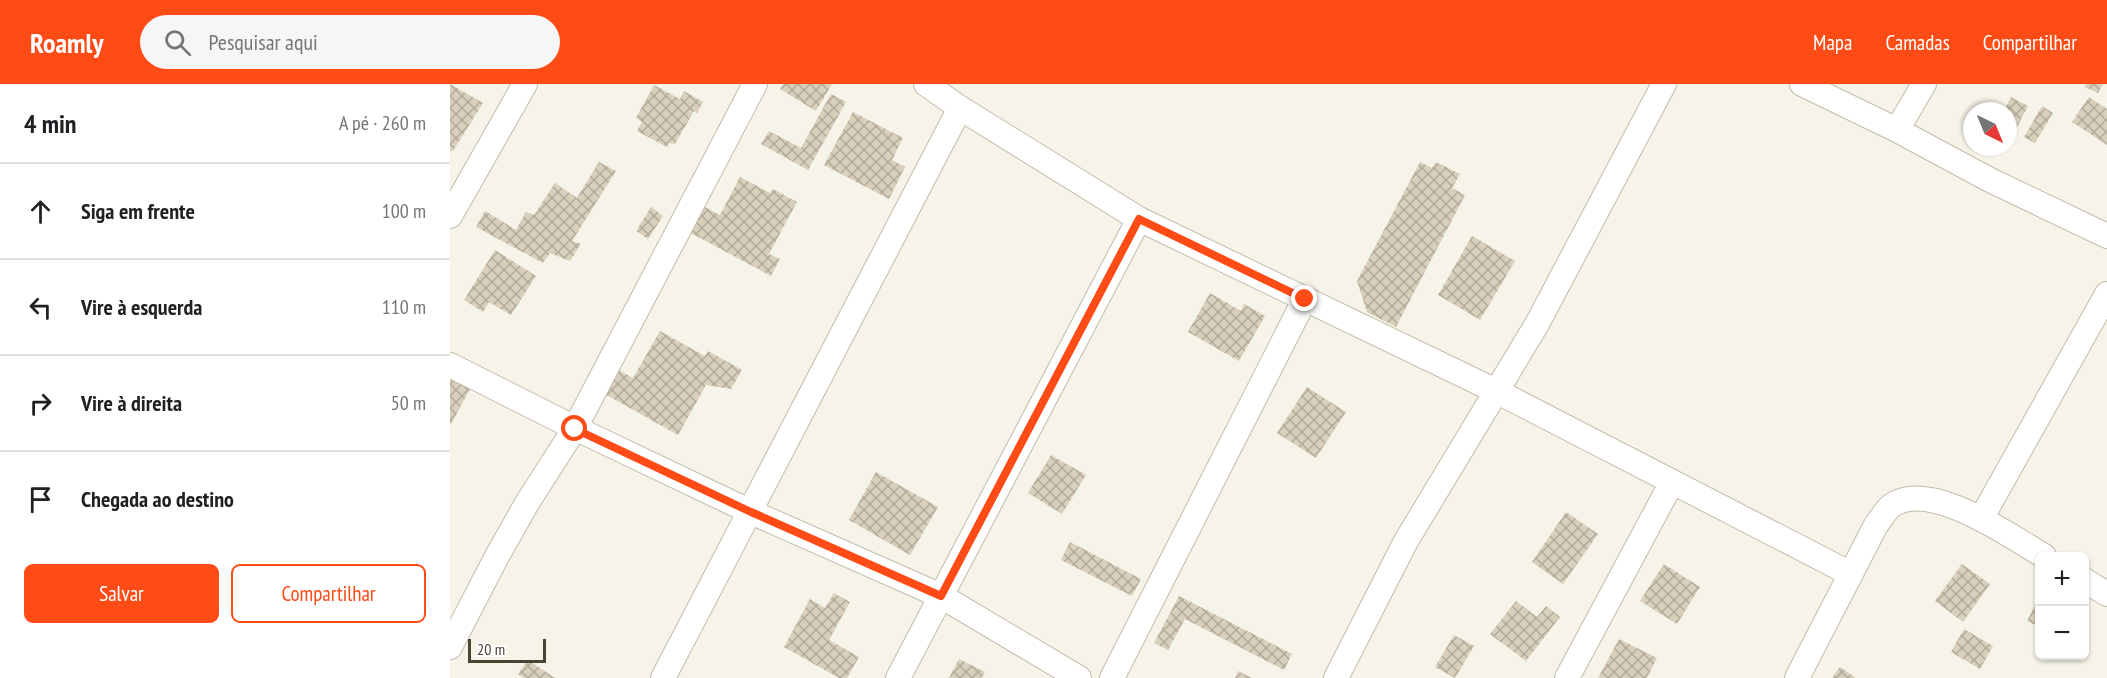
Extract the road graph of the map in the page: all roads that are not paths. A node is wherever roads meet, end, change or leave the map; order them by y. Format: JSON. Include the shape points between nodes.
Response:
{"nodes":[{"id":1,"x":525,"y":84,"type":"edge"},
{"id":2,"x":755,"y":84,"type":"edge"},
{"id":3,"x":926,"y":84,"type":"edge"},
{"id":4,"x":1664,"y":84,"type":"edge"},
{"id":5,"x":1802,"y":84,"type":"edge"},
{"id":6,"x":1924,"y":84,"type":"edge"},
{"id":7,"x":960,"y":108,"type":"junction"},
{"id":8,"x":1897,"y":130,"type":"junction"},
{"id":9,"x":450,"y":216,"type":"edge"},
{"id":10,"x":1139,"y":219,"type":"junction"},
{"id":11,"x":2107,"y":236,"type":"edge"},
{"id":12,"x":2107,"y":294,"type":"edge"},
{"id":13,"x":1305,"y":299,"type":"junction"},
{"id":14,"x":450,"y":364,"type":"edge"},
{"id":15,"x":1496,"y":391,"type":"junction"},
{"id":16,"x":575,"y":429,"type":"junction"},
{"id":17,"x":1672,"y":482,"type":"junction"},
{"id":18,"x":751,"y":512,"type":"junction"},
{"id":19,"x":1981,"y":519,"type":"junction"},
{"id":20,"x":2037,"y":552,"type":"edge"},
{"id":21,"x":1851,"y":574,"type":"junction"},
{"id":22,"x":2089,"y":583,"type":"edge"},
{"id":23,"x":2107,"y":594,"type":"edge"},
{"id":24,"x":941,"y":596,"type":"junction"},
{"id":25,"x":450,"y":647,"type":"edge"},
{"id":26,"x":663,"y":678,"type":"edge"},
{"id":27,"x":898,"y":678,"type":"edge"},
{"id":28,"x":1079,"y":678,"type":"edge"},
{"id":29,"x":1112,"y":678,"type":"edge"},
{"id":30,"x":1336,"y":678,"type":"edge"},
{"id":31,"x":1567,"y":678,"type":"edge"},
{"id":32,"x":1797,"y":678,"type":"edge"}],
"edges":[{"from":1,"to":9,"type":"street"},
{"from":2,"to":16,"type":"street"},
{"from":3,"to":7,"type":"street"},
{"from":4,"to":15,"type":"street","via":[[1537,324]]},
{"from":5,"to":8,"type":"street"},
{"from":6,"to":8,"type":"street"},
{"from":7,"to":10,"type":"street"},
{"from":7,"to":18,"type":"street"},
{"from":8,"to":11,"type":"street"},
{"from":10,"to":13,"type":"street"},
{"from":10,"to":24,"type":"street"},
{"from":12,"to":19,"type":"street"},
{"from":13,"to":15,"type":"street"},
{"from":13,"to":29,"type":"street"},
{"from":14,"to":16,"type":"street"},
{"from":15,"to":17,"type":"street"},
{"from":15,"to":30,"type":"street","via":[[1406,541]]},
{"from":16,"to":18,"type":"street"},
{"from":16,"to":25,"type":"street","via":[[516,521]]},
{"from":17,"to":21,"type":"street"},
{"from":17,"to":31,"type":"street"},
{"from":18,"to":24,"type":"street"},
{"from":18,"to":26,"type":"street"},
{"from":19,"to":20,"type":"street"},
{"from":19,"to":21,"type":"street","via":[[1939,500],[1912,498],[1891,506],[1876,525]]},
{"from":21,"to":32,"type":"street"},
{"from":22,"to":23,"type":"street"},
{"from":24,"to":27,"type":"street"},
{"from":24,"to":28,"type":"street"}]}
